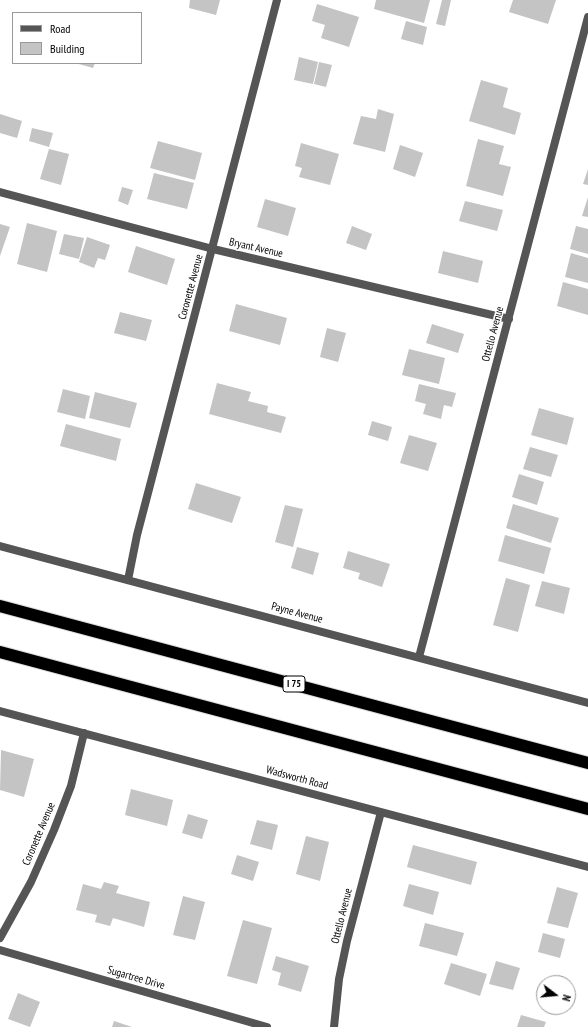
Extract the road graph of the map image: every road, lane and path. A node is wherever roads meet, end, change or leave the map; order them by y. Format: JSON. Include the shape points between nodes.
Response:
{"nodes":[{"id":1,"x":277,"y":0,"type":"edge"},
{"id":2,"x":588,"y":17,"type":"edge"},
{"id":3,"x":0,"y":192,"type":"edge"},
{"id":4,"x":213,"y":249,"type":"junction"},
{"id":5,"x":508,"y":319,"type":"junction"},
{"id":6,"x":0,"y":546,"type":"edge"},
{"id":7,"x":128,"y":580,"type":"junction"},
{"id":8,"x":0,"y":606,"type":"edge"},
{"id":9,"x":0,"y":652,"type":"edge"},
{"id":10,"x":419,"y":657,"type":"junction"},
{"id":11,"x":588,"y":703,"type":"edge"},
{"id":12,"x":0,"y":711,"type":"edge"},
{"id":13,"x":84,"y":733,"type":"junction"},
{"id":14,"x":588,"y":763,"type":"edge"},
{"id":15,"x":588,"y":809,"type":"edge"},
{"id":16,"x":381,"y":812,"type":"junction"},
{"id":17,"x":588,"y":867,"type":"edge"},
{"id":18,"x":0,"y":938,"type":"edge"},
{"id":19,"x":0,"y":950,"type":"edge"},
{"id":20,"x":267,"y":1027,"type":"edge"},
{"id":21,"x":334,"y":1027,"type":"edge"}],
"edges":[{"from":1,"to":4,"type":"street","name":"Coronette Avenue"},
{"from":2,"to":5,"type":"street","name":"Ottello Avenue"},
{"from":3,"to":4,"type":"street","name":"Bryant Avenue"},
{"from":4,"to":5,"type":"street","name":"Bryant Avenue"},
{"from":4,"to":7,"type":"street","name":"Coronette Avenue"},
{"from":5,"to":10,"type":"street","name":"Ottello Avenue"},
{"from":6,"to":7,"type":"street","name":"Payne Avenue"},
{"from":7,"to":10,"type":"street","name":"Payne Avenue"},
{"from":8,"to":14,"type":"highway","number":"I 75"},
{"from":9,"to":15,"type":"highway"},
{"from":10,"to":11,"type":"street","name":"Payne Avenue"},
{"from":12,"to":13,"type":"street","name":"Wadsworth Road"},
{"from":13,"to":16,"type":"street","name":"Wadsworth Road"},
{"from":13,"to":18,"type":"street","name":"Coronette Avenue","via":[[71,786],[54,830],[31,882]]},
{"from":16,"to":17,"type":"street","name":"Wadsworth Road"},
{"from":16,"to":21,"type":"street","name":"Ottello Avenue","via":[[346,941]]},
{"from":19,"to":20,"type":"street","name":"Sugartree Drive"}]}
